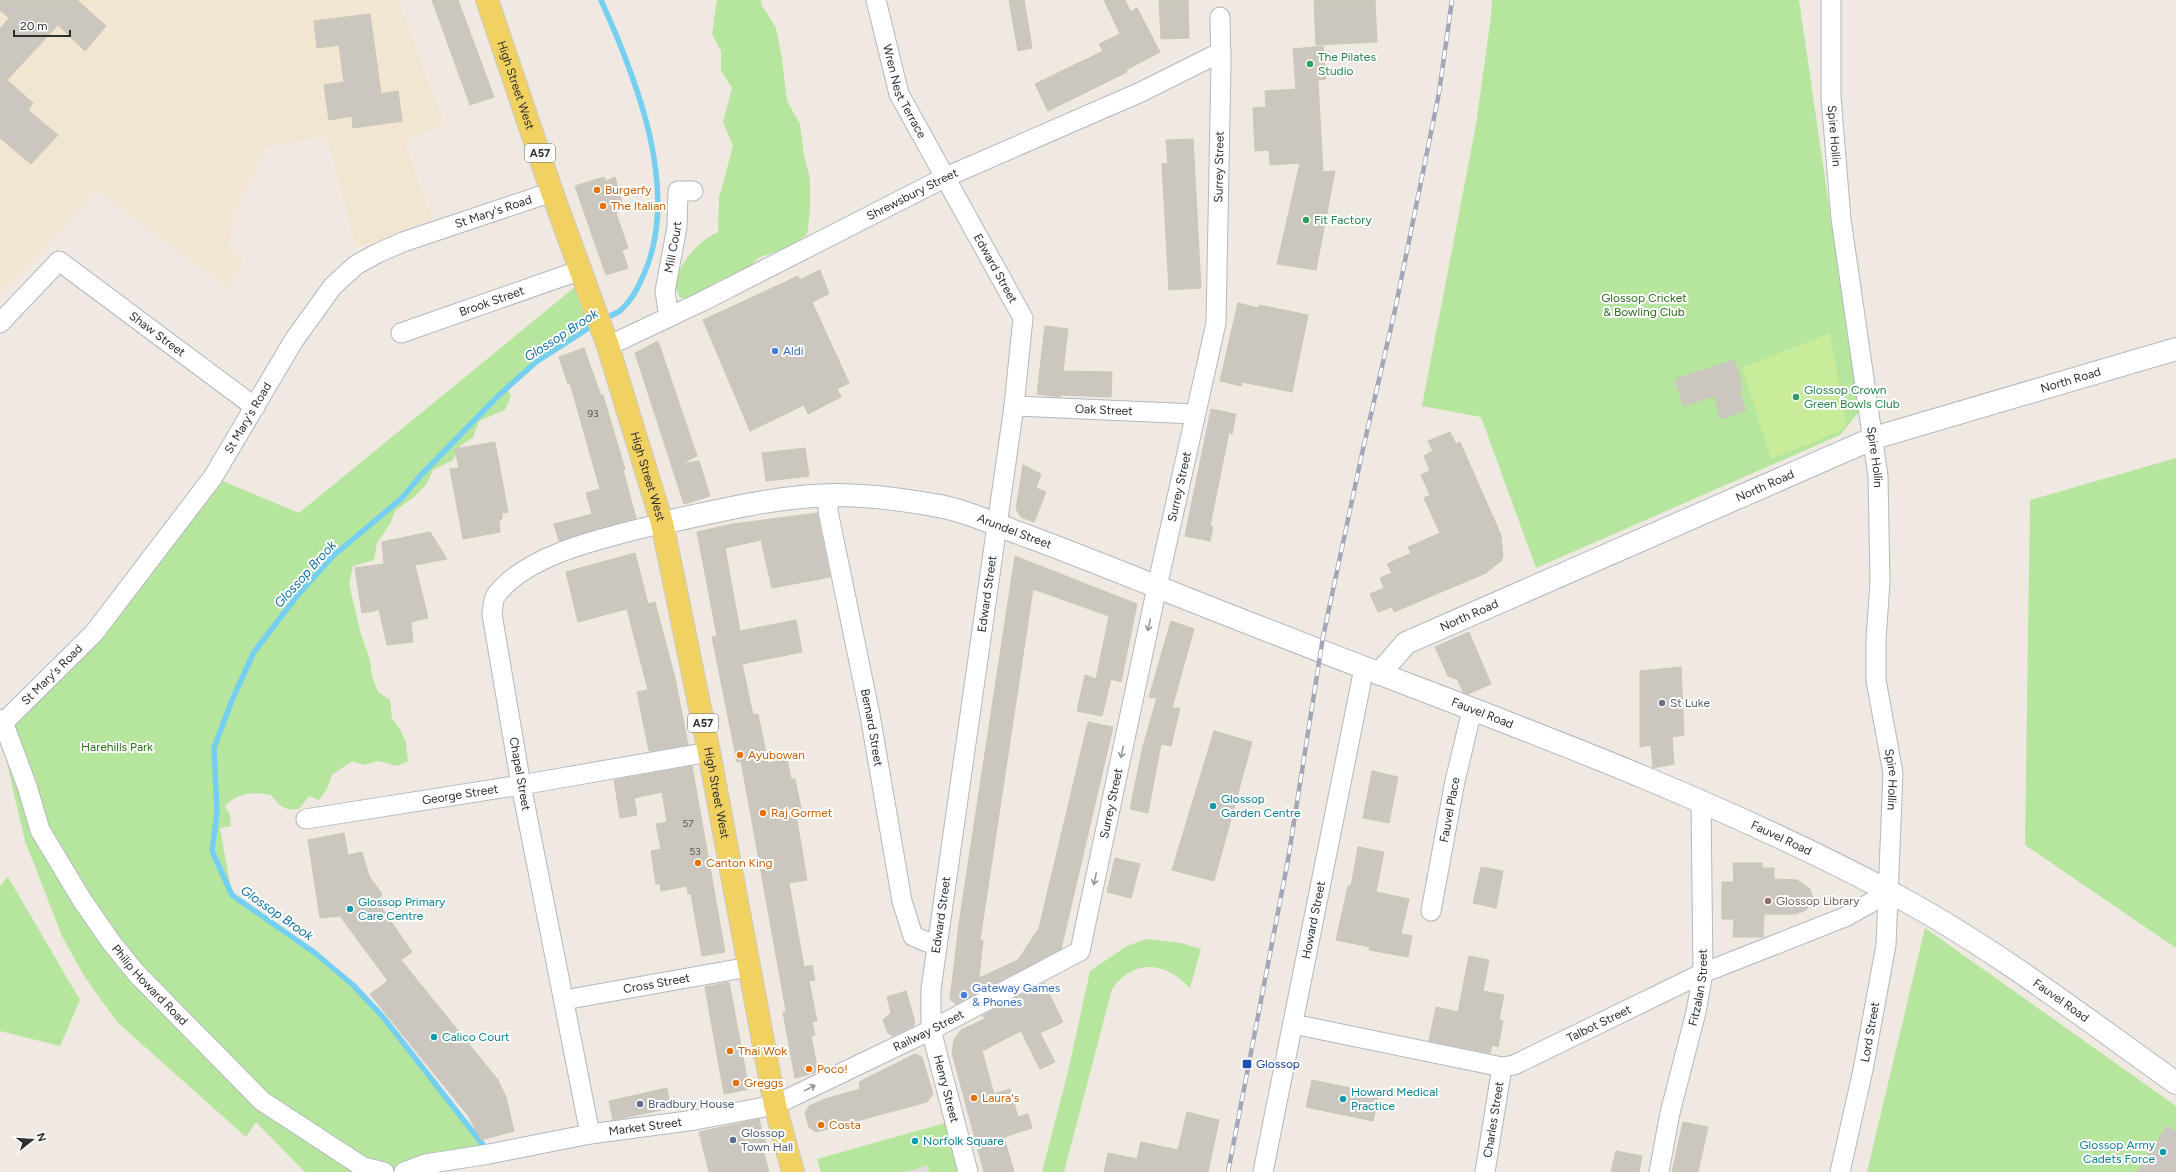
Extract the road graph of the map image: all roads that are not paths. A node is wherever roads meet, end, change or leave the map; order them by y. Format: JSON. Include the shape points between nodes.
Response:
{"nodes":[{"id":1,"x":488,"y":0,"type":"edge"},
{"id":2,"x":876,"y":0,"type":"edge"},
{"id":3,"x":1831,"y":0,"type":"edge"},
{"id":4,"x":1220,"y":17,"type":"dead end"},
{"id":5,"x":1221,"y":52,"type":"junction"},
{"id":6,"x":946,"y":177,"type":"junction"},
{"id":7,"x":693,"y":191,"type":"dead end"},
{"id":8,"x":552,"y":192,"type":"junction"},
{"id":9,"x":581,"y":270,"type":"junction"},
{"id":10,"x":669,"y":317,"type":"junction"},
{"id":11,"x":0,"y":323,"type":"edge"},
{"id":12,"x":402,"y":333,"type":"dead end"},
{"id":13,"x":608,"y":346,"type":"junction"},
{"id":14,"x":2176,"y":349,"type":"edge"},
{"id":15,"x":1014,"y":406,"type":"junction"},
{"id":16,"x":255,"y":407,"type":"junction"},
{"id":17,"x":1195,"y":414,"type":"junction"},
{"id":18,"x":1874,"y":438,"type":"junction"},
{"id":19,"x":829,"y":495,"type":"junction"},
{"id":20,"x":662,"y":523,"type":"junction"},
{"id":21,"x":997,"y":526,"type":"junction"},
{"id":22,"x":1157,"y":587,"type":"junction"},
{"id":23,"x":1364,"y":668,"type":"junction"},
{"id":24,"x":1472,"y":710,"type":"junction"},
{"id":25,"x":1,"y":722,"type":"edge"},
{"id":26,"x":709,"y":752,"type":"junction"},
{"id":27,"x":521,"y":785,"type":"junction"},
{"id":28,"x":1700,"y":800,"type":"junction"},
{"id":29,"x":306,"y":818,"type":"dead end"},
{"id":30,"x":1890,"y":892,"type":"junction"},
{"id":31,"x":1431,"y":911,"type":"dead end"},
{"id":32,"x":936,"y":944,"type":"junction"},
{"id":33,"x":1080,"y":951,"type":"joint"},
{"id":34,"x":749,"y":967,"type":"junction"},
{"id":35,"x":1703,"y":973,"type":"junction"},
{"id":36,"x":564,"y":1000,"type":"junction"},
{"id":37,"x":1293,"y":1024,"type":"junction"},
{"id":38,"x":931,"y":1030,"type":"junction"},
{"id":39,"x":1502,"y":1067,"type":"junction"},
{"id":40,"x":2176,"y":1083,"type":"edge"},
{"id":41,"x":775,"y":1105,"type":"junction"},
{"id":42,"x":590,"y":1134,"type":"junction"},
{"id":43,"x":384,"y":1172,"type":"edge"},
{"id":44,"x":404,"y":1172,"type":"edge"},
{"id":45,"x":794,"y":1172,"type":"edge"},
{"id":46,"x":968,"y":1172,"type":"edge"},
{"id":47,"x":1262,"y":1172,"type":"edge"},
{"id":48,"x":1485,"y":1172,"type":"edge"},
{"id":49,"x":1659,"y":1172,"type":"edge"},
{"id":50,"x":1840,"y":1172,"type":"edge"}],
"edges":[{"from":1,"to":8,"type":"main road","name":"High Street West","number":"A57"},
{"from":2,"to":6,"type":"street","name":"Wren Nest Terrace","via":[[899,94]]},
{"from":3,"to":18,"type":"street","name":"Spire Hollin","via":[[1831,97],[1841,219]]},
{"from":4,"to":5,"type":"street","name":"Surrey Street"},
{"from":5,"to":6,"type":"street","name":"Shrewsbury Street","via":[[1141,92]]},
{"from":5,"to":17,"type":"street","name":"Surrey Street","via":[[1216,323]]},
{"from":6,"to":10,"type":"street","name":"Shrewsbury Street"},
{"from":6,"to":15,"type":"street","name":"Edward Street","via":[[1023,318]]},
{"from":7,"to":10,"type":"street","name":"Mill Court","via":[[678,191],[677,227],[665,292]]},
{"from":8,"to":9,"type":"main road","name":"High Street West","number":"A57"},
{"from":8,"to":16,"type":"street","name":"St Mary's Road","via":[[403,242],[378,252],[356,265],[333,286],[294,340]]},
{"from":9,"to":12,"type":"street","name":"Brook Street"},
{"from":9,"to":13,"type":"main road","name":"High Street West","number":"A57"},
{"from":10,"to":13,"type":"street","name":"Shrewsbury Street"},
{"from":11,"to":16,"type":"street","name":"Shaw Street","via":[[59,261]]},
{"from":13,"to":20,"type":"main road","name":"High Street West","number":"A57"},
{"from":14,"to":18,"type":"street","name":"North Road"},
{"from":15,"to":17,"type":"street","name":"Oak Street"},
{"from":15,"to":21,"type":"street","name":"Edward Street"},
{"from":16,"to":25,"type":"street","name":"St Mary's Road","via":[[213,477],[94,633]]},
{"from":17,"to":22,"type":"street","name":"Surrey Street"},
{"from":18,"to":23,"type":"street","name":"North Road","via":[[1406,643]]},
{"from":18,"to":30,"type":"street","name":"Spire Hollin","via":[[1878,476],[1880,582],[1876,680],[1893,772]]},
{"from":19,"to":20,"type":"street","name":"Arundel Street","via":[[728,509]]},
{"from":19,"to":21,"type":"street","name":"Arundel Street","via":[[879,497],[939,505]]},
{"from":19,"to":32,"type":"street","name":"Bernard Street","via":[[828,511],[870,715],[902,901],[914,936]]},
{"from":20,"to":26,"type":"main road","name":"High Street West","number":"A57"},
{"from":20,"to":27,"type":"street","name":"Chapel Street","via":[[539,560],[496,595],[492,614],[496,646]]},
{"from":21,"to":22,"type":"street","name":"Arundel Street","via":[[1112,567]]},
{"from":21,"to":32,"type":"street","name":"Edward Street"},
{"from":22,"to":23,"type":"street","name":"Arundel Street"},
{"from":22,"to":33,"type":"street","name":"Surrey Street","one_way":true},
{"from":23,"to":24,"type":"street","name":"Fauvel Road"},
{"from":23,"to":37,"type":"street","name":"Howard Street"},
{"from":24,"to":28,"type":"street","name":"Fauvel Road"},
{"from":24,"to":31,"type":"street","name":"Fauvel Place"},
{"from":25,"to":43,"type":"street","name":"Philip Howard Road","via":[[27,786],[40,830],[82,900],[137,974],[262,1101],[363,1167]]},
{"from":26,"to":27,"type":"street","name":"George Street"},
{"from":26,"to":34,"type":"main road","name":"High Street West","number":"A57"},
{"from":27,"to":29,"type":"street","name":"George Street"},
{"from":27,"to":36,"type":"street","name":"Chapel Street"},
{"from":28,"to":30,"type":"street","name":"Fauvel Road"},
{"from":28,"to":35,"type":"street","name":"Fitzalan Street"},
{"from":30,"to":35,"type":"street","name":"Talbot Street","via":[[1845,917]]},
{"from":30,"to":40,"type":"street","name":"Fauvel Road","via":[[1994,954]]},
{"from":30,"to":50,"type":"street","name":"Lord Street","via":[[1886,945],[1863,1070]]},
{"from":32,"to":38,"type":"street","name":"Edward Street","via":[[931,989]]},
{"from":33,"to":38,"type":"street","name":"Railway Street"},
{"from":34,"to":36,"type":"street","name":"Cross Street"},
{"from":34,"to":41,"type":"main road","name":"High Street West","number":"A57"},
{"from":35,"to":39,"type":"street","name":"Talbot Street","via":[[1514,1065]]},
{"from":35,"to":49,"type":"street","name":"Fitzalan Street"},
{"from":36,"to":42,"type":"street","name":"Chapel Street"},
{"from":37,"to":39,"type":"street","name":"Talbot Street"},
{"from":37,"to":47,"type":"street","name":"Howard Street"},
{"from":41,"to":38,"type":"street","name":"Railway Street","one_way":true},
{"from":38,"to":46,"type":"street","name":"Henry Street"},
{"from":39,"to":48,"type":"street","name":"Charles Street"},
{"from":41,"to":42,"type":"street","name":"Market Street","via":[[695,1120]]},
{"from":41,"to":45,"type":"main road","name":"High Street West","number":"A57"},
{"from":42,"to":44,"type":"street","name":"Market Street","via":[[426,1164]]}]}
